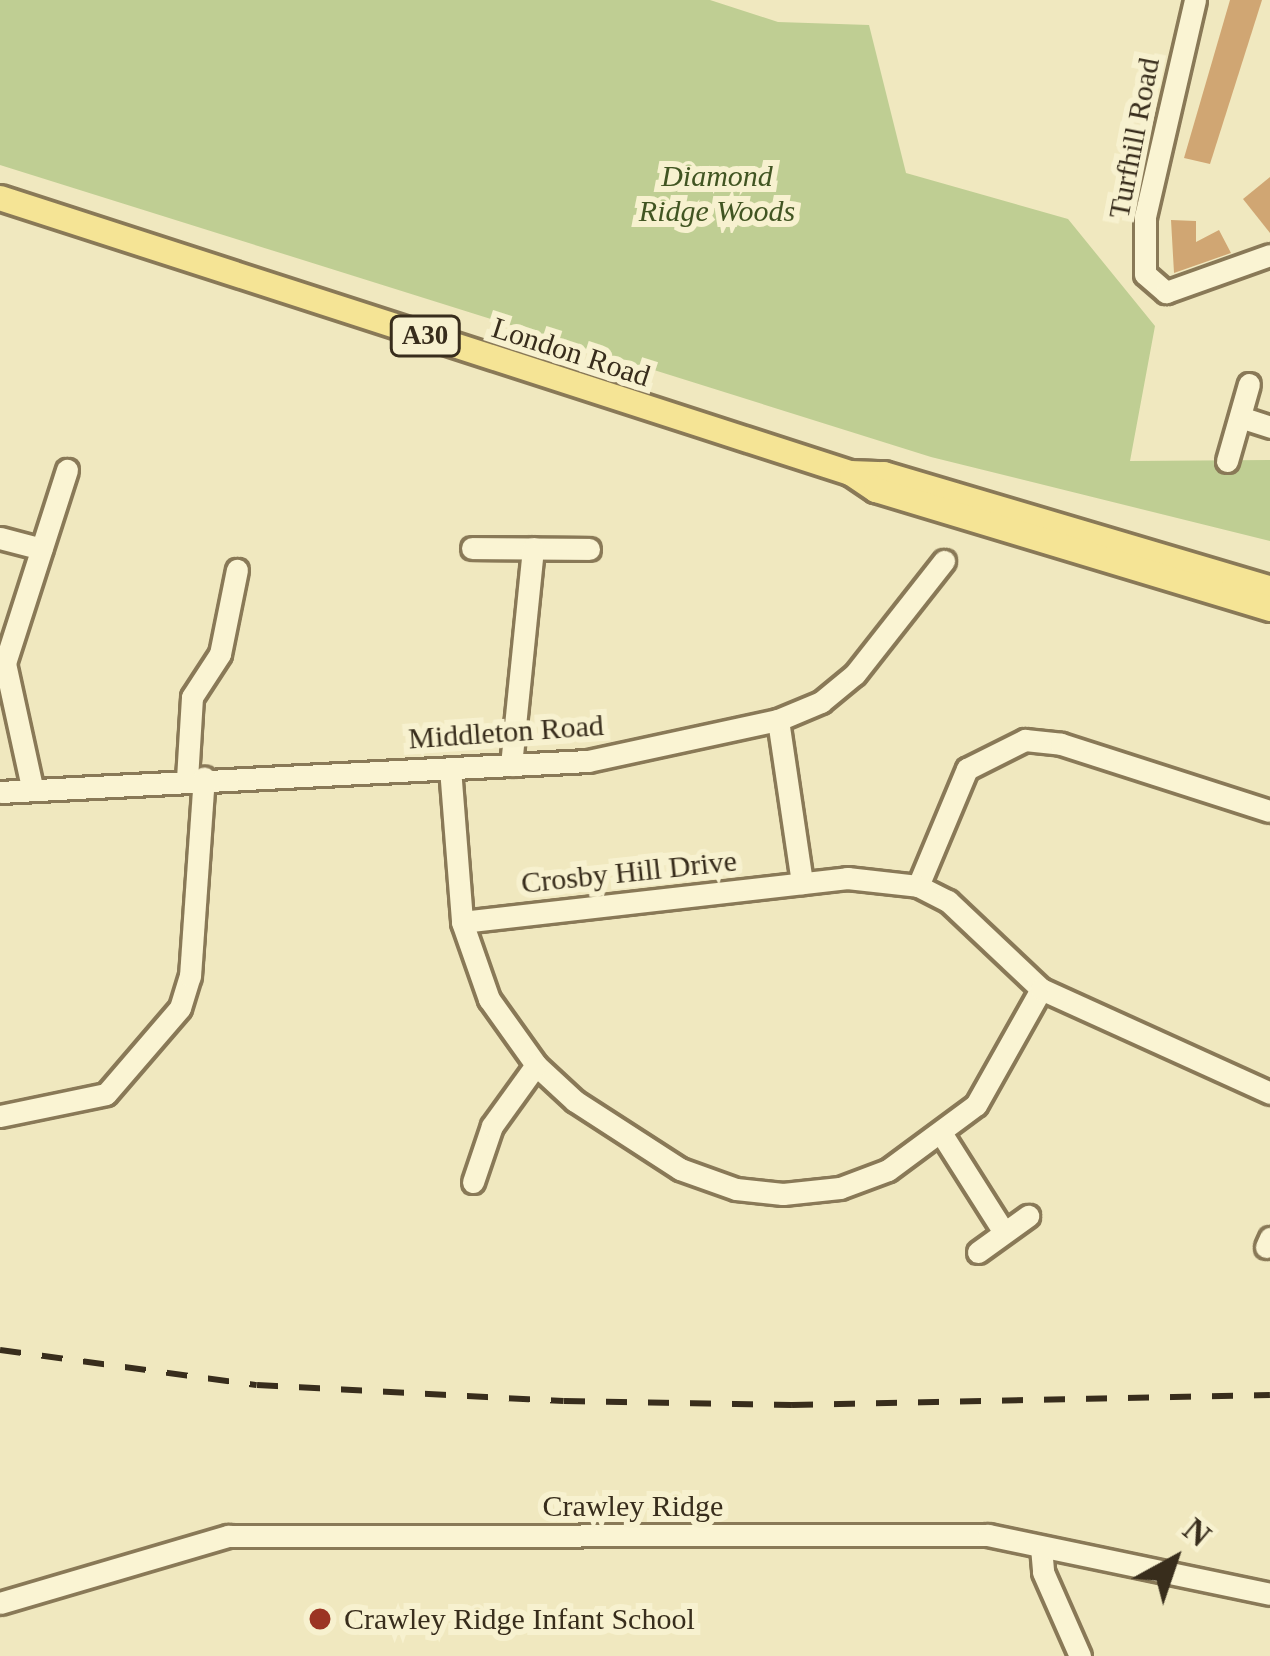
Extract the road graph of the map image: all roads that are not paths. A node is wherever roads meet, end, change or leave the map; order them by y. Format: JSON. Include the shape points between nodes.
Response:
{"nodes":[{"id":1,"x":1195,"y":0,"type":"edge"},
{"id":2,"x":0,"y":198,"type":"edge"},
{"id":3,"x":1270,"y":255,"type":"edge"},
{"id":4,"x":1249,"y":383,"type":"dead end"},
{"id":5,"x":1240,"y":417,"type":"junction"},
{"id":6,"x":1270,"y":427,"type":"edge"},
{"id":7,"x":1227,"y":461,"type":"dead end"},
{"id":8,"x":67,"y":470,"type":"dead end"},
{"id":9,"x":850,"y":473,"type":"junction"},
{"id":10,"x":0,"y":538,"type":"edge"},
{"id":11,"x":472,"y":548,"type":"dead end"},
{"id":12,"x":533,"y":548,"type":"junction"},
{"id":13,"x":589,"y":548,"type":"dead end"},
{"id":14,"x":42,"y":549,"type":"junction"},
{"id":15,"x":944,"y":561,"type":"dead end"},
{"id":16,"x":237,"y":570,"type":"dead end"},
{"id":17,"x":1270,"y":588,"type":"edge"},
{"id":18,"x":1270,"y":609,"type":"edge"},
{"id":19,"x":778,"y":720,"type":"junction"},
{"id":20,"x":511,"y":765,"type":"junction"},
{"id":21,"x":450,"y":768,"type":"junction"},
{"id":22,"x":195,"y":778,"type":"junction"},
{"id":23,"x":32,"y":787,"type":"junction"},
{"id":24,"x":0,"y":792,"type":"edge"},
{"id":25,"x":1270,"y":812,"type":"edge"},
{"id":26,"x":802,"y":883,"type":"junction"},
{"id":27,"x":918,"y":886,"type":"junction"},
{"id":28,"x":462,"y":922,"type":"junction"},
{"id":29,"x":1041,"y":989,"type":"junction"},
{"id":30,"x":536,"y":1066,"type":"junction"},
{"id":31,"x":1270,"y":1093,"type":"edge"},
{"id":32,"x":0,"y":1116,"type":"edge"},
{"id":33,"x":943,"y":1136,"type":"junction"},
{"id":34,"x":473,"y":1182,"type":"dead end"},
{"id":35,"x":1028,"y":1216,"type":"dead end"},
{"id":36,"x":1004,"y":1232,"type":"junction"},
{"id":37,"x":978,"y":1252,"type":"dead end"},
{"id":38,"x":1041,"y":1546,"type":"junction"},
{"id":39,"x":1270,"y":1594,"type":"edge"},
{"id":40,"x":0,"y":1603,"type":"edge"},
{"id":41,"x":1080,"y":1656,"type":"edge"}],
"edges":[{"from":1,"to":3,"type":"street","name":"Turfhill Road","via":[[1145,216],[1145,274],[1156,287],[1191,286]]},
{"from":2,"to":9,"type":"main road","name":"London Road","number":"A30"},
{"from":4,"to":5,"type":"street"},
{"from":5,"to":6,"type":"street"},
{"from":5,"to":7,"type":"street"},
{"from":8,"to":14,"type":"street"},
{"from":9,"to":17,"type":"main road","name":"London Road","number":"A30","via":[[884,474]]},
{"from":9,"to":18,"type":"main road","name":"London Road","number":"A30","via":[[876,490]]},
{"from":10,"to":14,"type":"street"},
{"from":11,"to":12,"type":"street"},
{"from":12,"to":13,"type":"street"},
{"from":12,"to":20,"type":"street"},
{"from":14,"to":23,"type":"street","via":[[5,663]]},
{"from":15,"to":19,"type":"street","name":"Middleton Road","via":[[855,674],[821,702]]},
{"from":16,"to":22,"type":"street","via":[[220,654],[192,697]]},
{"from":19,"to":20,"type":"street","name":"Middleton Road","via":[[588,760]]},
{"from":19,"to":26,"type":"street"},
{"from":20,"to":21,"type":"street","name":"Middleton Road"},
{"from":21,"to":22,"type":"street","name":"Middleton Road"},
{"from":21,"to":28,"type":"street"},
{"from":22,"to":23,"type":"street","name":"Middleton Road"},
{"from":22,"to":32,"type":"street","via":[[180,1009],[106,1094]]},
{"from":23,"to":24,"type":"street","name":"Middleton Road"},
{"from":25,"to":27,"type":"street","via":[[1061,744],[1025,740],[967,769]]},
{"from":26,"to":27,"type":"street","name":"Crosby Hill Drive","via":[[847,878]]},
{"from":26,"to":28,"type":"street","name":"Crosby Hill Drive"},
{"from":27,"to":29,"type":"street","name":"Crosby Hill Drive","via":[[948,902]]},
{"from":28,"to":30,"type":"street","via":[[489,999]]},
{"from":29,"to":31,"type":"street","name":"Crosby Hill Drive"},
{"from":29,"to":33,"type":"street","via":[[995,1078]]},
{"from":30,"to":33,"type":"street","via":[[611,1126],[680,1168],[736,1189],[840,1188]]},
{"from":30,"to":34,"type":"street","via":[[492,1126]]},
{"from":33,"to":36,"type":"street"},
{"from":35,"to":36,"type":"street"},
{"from":36,"to":37,"type":"street"},
{"from":38,"to":39,"type":"street","name":"Crawley Ridge"},
{"from":38,"to":40,"type":"street","name":"Crawley Ridge","via":[[988,1535],[228,1536]]},
{"from":38,"to":41,"type":"street","via":[[1042,1572]]}]}
